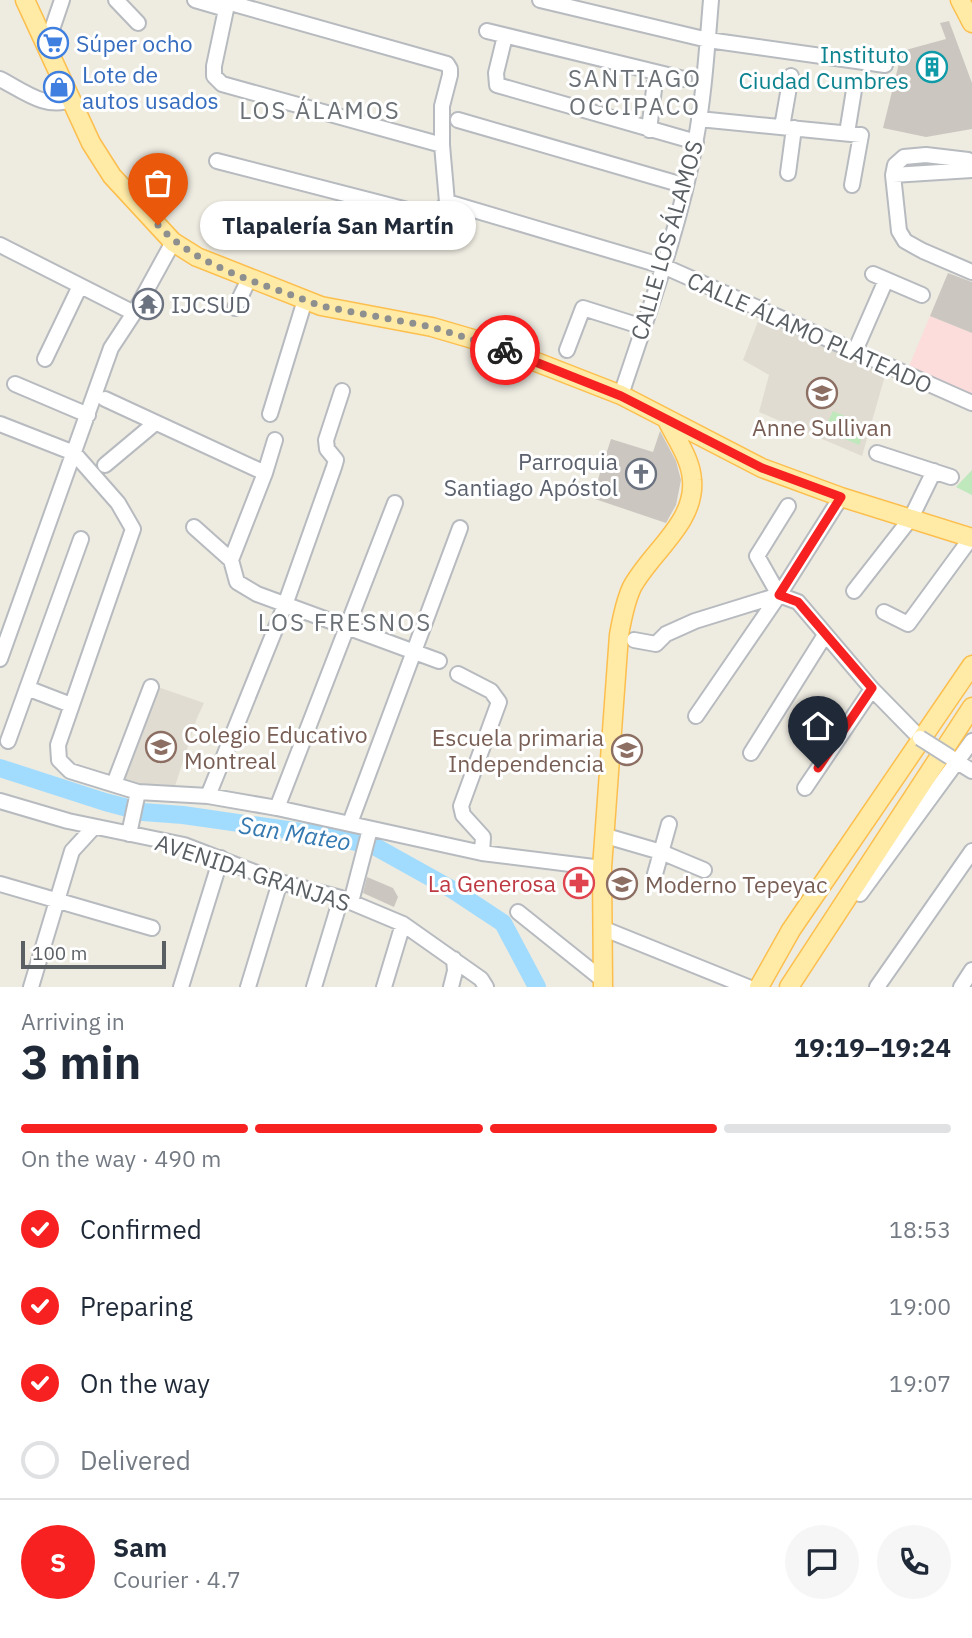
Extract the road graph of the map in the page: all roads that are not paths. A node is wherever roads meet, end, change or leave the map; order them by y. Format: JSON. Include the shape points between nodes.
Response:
{"nodes":[{"id":1,"x":25,"y":0,"type":"edge"},
{"id":2,"x":62,"y":0,"type":"edge"},
{"id":3,"x":116,"y":0,"type":"edge"},
{"id":4,"x":195,"y":0,"type":"edge"},
{"id":5,"x":540,"y":0,"type":"edge"},
{"id":6,"x":711,"y":0,"type":"edge"},
{"id":7,"x":960,"y":0,"type":"edge"},
{"id":8,"x":227,"y":4,"type":"edge"},
{"id":9,"x":138,"y":23,"type":"dead end"},
{"id":10,"x":972,"y":23,"type":"edge"},
{"id":11,"x":487,"y":31,"type":"dead end"},
{"id":12,"x":505,"y":36,"type":"junction"},
{"id":13,"x":708,"y":40,"type":"junction"},
{"id":14,"x":47,"y":44,"type":"junction"},
{"id":15,"x":886,"y":65,"type":"dead end"},
{"id":16,"x":656,"y":72,"type":"junction"},
{"id":17,"x":790,"y":76,"type":"dead end"},
{"id":18,"x":0,"y":79,"type":"edge"},
{"id":19,"x":684,"y":79,"type":"dead end"},
{"id":20,"x":854,"y":90,"type":"dead end"},
{"id":21,"x":72,"y":99,"type":"junction"},
{"id":22,"x":458,"y":120,"type":"dead end"},
{"id":23,"x":699,"y":120,"type":"junction"},
{"id":24,"x":788,"y":127,"type":"junction"},
{"id":25,"x":649,"y":130,"type":"junction"},
{"id":26,"x":847,"y":133,"type":"junction"},
{"id":27,"x":695,"y":142,"type":"junction"},
{"id":28,"x":442,"y":145,"type":"junction"},
{"id":29,"x":217,"y":161,"type":"dead end"},
{"id":30,"x":972,"y":164,"type":"edge"},
{"id":31,"x":972,"y":170,"type":"edge"},
{"id":32,"x":788,"y":173,"type":"dead end"},
{"id":33,"x":893,"y":175,"type":"junction"},
{"id":34,"x":852,"y":185,"type":"dead end"},
{"id":35,"x":686,"y":186,"type":"junction"},
{"id":36,"x":447,"y":202,"type":"junction"},
{"id":37,"x":173,"y":242,"type":"junction"},
{"id":38,"x":1,"y":247,"type":"edge"},
{"id":39,"x":663,"y":266,"type":"junction"},
{"id":40,"x":972,"y":272,"type":"edge"},
{"id":41,"x":249,"y":279,"type":"junction"},
{"id":42,"x":80,"y":286,"type":"junction"},
{"id":43,"x":922,"y":295,"type":"dead end"},
{"id":44,"x":305,"y":300,"type":"junction"},
{"id":45,"x":235,"y":308,"type":"dead end"},
{"id":46,"x":134,"y":313,"type":"junction"},
{"id":47,"x":643,"y":327,"type":"junction"},
{"id":48,"x":567,"y":350,"type":"dead end"},
{"id":49,"x":855,"y":351,"type":"junction"},
{"id":50,"x":46,"y":359,"type":"dead end"},
{"id":51,"x":15,"y":384,"type":"dead end"},
{"id":52,"x":342,"y":391,"type":"dead end"},
{"id":53,"x":621,"y":396,"type":"junction"},
{"id":54,"x":105,"y":399,"type":"dead end"},
{"id":55,"x":972,"y":403,"type":"edge"},
{"id":56,"x":270,"y":414,"type":"dead end"},
{"id":57,"x":88,"y":415,"type":"junction"},
{"id":58,"x":667,"y":420,"type":"junction"},
{"id":59,"x":0,"y":424,"type":"edge"},
{"id":60,"x":154,"y":424,"type":"junction"},
{"id":61,"x":275,"y":440,"type":"dead end"},
{"id":62,"x":74,"y":453,"type":"junction"},
{"id":63,"x":877,"y":453,"type":"dead end"},
{"id":64,"x":104,"y":465,"type":"dead end"},
{"id":65,"x":934,"y":471,"type":"junction"},
{"id":66,"x":265,"y":473,"type":"junction"},
{"id":67,"x":951,"y":477,"type":"dead end"},
{"id":68,"x":841,"y":497,"type":"junction"},
{"id":69,"x":395,"y":503,"type":"dead end"},
{"id":70,"x":788,"y":506,"type":"dead end"},
{"id":71,"x":911,"y":518,"type":"junction"},
{"id":72,"x":194,"y":527,"type":"dead end"},
{"id":73,"x":460,"y":528,"type":"dead end"},
{"id":74,"x":972,"y":538,"type":"edge"},
{"id":75,"x":81,"y":539,"type":"dead end"},
{"id":76,"x":232,"y":560,"type":"junction"},
{"id":77,"x":854,"y":591,"type":"dead end"},
{"id":78,"x":779,"y":595,"type":"junction"},
{"id":79,"x":285,"y":605,"type":"junction"},
{"id":80,"x":884,"y":612,"type":"dead end"},
{"id":81,"x":6,"y":624,"type":"edge"},
{"id":82,"x":348,"y":629,"type":"junction"},
{"id":83,"x":825,"y":635,"type":"junction"},
{"id":84,"x":634,"y":640,"type":"dead end"},
{"id":85,"x":414,"y":652,"type":"junction"},
{"id":86,"x":972,"y":652,"type":"edge"},
{"id":87,"x":0,"y":659,"type":"edge"},
{"id":88,"x":439,"y":662,"type":"dead end"},
{"id":89,"x":972,"y":665,"type":"edge"},
{"id":90,"x":458,"y":674,"type":"dead end"},
{"id":91,"x":151,"y":687,"type":"dead end"},
{"id":92,"x":27,"y":688,"type":"junction"},
{"id":93,"x":872,"y":688,"type":"junction"},
{"id":94,"x":71,"y":705,"type":"junction"},
{"id":95,"x":972,"y":707,"type":"edge"},
{"id":96,"x":696,"y":716,"type":"dead end"},
{"id":97,"x":918,"y":736,"type":"junction"},
{"id":98,"x":8,"y":741,"type":"dead end"},
{"id":99,"x":972,"y":741,"type":"edge"},
{"id":100,"x":751,"y":753,"type":"dead end"},
{"id":101,"x":953,"y":760,"type":"junction"},
{"id":102,"x":972,"y":771,"type":"edge"},
{"id":103,"x":114,"y":785,"type":"junction"},
{"id":104,"x":805,"y":788,"type":"dead end"},
{"id":105,"x":138,"y":796,"type":"junction"},
{"id":106,"x":208,"y":796,"type":"junction"},
{"id":107,"x":0,"y":801,"type":"edge"},
{"id":108,"x":277,"y":808,"type":"junction"},
{"id":109,"x":68,"y":821,"type":"junction"},
{"id":110,"x":350,"y":823,"type":"junction"},
{"id":111,"x":669,"y":824,"type":"dead end"},
{"id":112,"x":94,"y":827,"type":"junction"},
{"id":113,"x":130,"y":830,"type":"junction"},
{"id":114,"x":606,"y":836,"type":"junction"},
{"id":115,"x":368,"y":837,"type":"junction"},
{"id":116,"x":72,"y":850,"type":"junction"},
{"id":117,"x":972,"y":850,"type":"edge"},
{"id":118,"x":661,"y":852,"type":"junction"},
{"id":119,"x":482,"y":853,"type":"junction"},
{"id":120,"x":221,"y":858,"type":"junction"},
{"id":121,"x":602,"y":869,"type":"junction"},
{"id":122,"x":704,"y":870,"type":"dead end"},
{"id":123,"x":654,"y":874,"type":"dead end"},
{"id":124,"x":280,"y":882,"type":"junction"},
{"id":125,"x":0,"y":884,"type":"edge"},
{"id":126,"x":346,"y":900,"type":"junction"},
{"id":127,"x":58,"y":901,"type":"junction"},
{"id":128,"x":518,"y":912,"type":"dead end"},
{"id":129,"x":403,"y":924,"type":"junction"},
{"id":130,"x":152,"y":928,"type":"dead end"},
{"id":131,"x":602,"y":928,"type":"junction"},
{"id":132,"x":791,"y":930,"type":"junction"},
{"id":133,"x":816,"y":943,"type":"junction"},
{"id":134,"x":454,"y":959,"type":"junction"},
{"id":135,"x":972,"y":970,"type":"edge"},
{"id":136,"x":603,"y":983,"type":"edge"},
{"id":137,"x":756,"y":985,"type":"edge"},
{"id":138,"x":32,"y":987,"type":"edge"},
{"id":139,"x":181,"y":987,"type":"edge"},
{"id":140,"x":248,"y":987,"type":"edge"},
{"id":141,"x":314,"y":987,"type":"edge"},
{"id":142,"x":384,"y":987,"type":"edge"},
{"id":143,"x":451,"y":987,"type":"edge"},
{"id":144,"x":486,"y":987,"type":"edge"},
{"id":145,"x":789,"y":987,"type":"edge"},
{"id":146,"x":877,"y":987,"type":"edge"},
{"id":147,"x":961,"y":987,"type":"edge"}],
"edges":[{"from":1,"to":14,"type":"main road"},
{"from":2,"to":14,"type":"street"},
{"from":3,"to":9,"type":"street"},
{"from":4,"to":8,"type":"street"},
{"from":5,"to":13,"type":"street"},
{"from":6,"to":13,"type":"street","name":"CALLE LOS ÁLAMOS"},
{"from":7,"to":10,"type":"main road"},
{"from":8,"to":28,"type":"street","via":[[439,60],[450,69],[442,107]]},
{"from":8,"to":28,"type":"street","via":[[214,66],[214,76],[222,84]]},
{"from":11,"to":12,"type":"street"},
{"from":12,"to":16,"type":"street"},
{"from":12,"to":25,"type":"street","via":[[497,85]]},
{"from":13,"to":15,"type":"street"},
{"from":13,"to":23,"type":"street","name":"CALLE LOS ÁLAMOS"},
{"from":14,"to":21,"type":"main road"},
{"from":16,"to":19,"type":"street"},
{"from":16,"to":25,"type":"street"},
{"from":17,"to":24,"type":"street"},
{"from":18,"to":21,"type":"street","via":[[47,103],[63,104]]},
{"from":20,"to":26,"type":"street"},
{"from":21,"to":37,"type":"main road","via":[[112,176]]},
{"from":22,"to":35,"type":"street"},
{"from":23,"to":24,"type":"street"},
{"from":23,"to":27,"type":"street","name":"CALLE LOS ÁLAMOS"},
{"from":24,"to":26,"type":"street"},
{"from":24,"to":32,"type":"street"},
{"from":25,"to":27,"type":"street"},
{"from":26,"to":34,"type":"street","via":[[861,135]]},
{"from":27,"to":35,"type":"street","name":"CALLE LOS ÁLAMOS"},
{"from":28,"to":36,"type":"street"},
{"from":29,"to":36,"type":"street","via":[[419,213],[440,212]]},
{"from":30,"to":33,"type":"street","via":[[926,155],[904,157]]},
{"from":31,"to":33,"type":"street"},
{"from":33,"to":40,"type":"street","via":[[899,232],[905,241]]},
{"from":35,"to":39,"type":"street","name":"CALLE LOS ÁLAMOS"},
{"from":36,"to":39,"type":"street","name":"CALLE ÁLAMO PLATEADO"},
{"from":37,"to":41,"type":"main road"},
{"from":37,"to":46,"type":"street"},
{"from":38,"to":42,"type":"street"},
{"from":39,"to":47,"type":"street","name":"CALLE LOS ÁLAMOS"},
{"from":39,"to":49,"type":"street","name":"CALLE ÁLAMO PLATEADO"},
{"from":41,"to":44,"type":"main road"},
{"from":41,"to":45,"type":"street"},
{"from":42,"to":46,"type":"street"},
{"from":42,"to":50,"type":"street"},
{"from":43,"to":49,"type":"street","via":[[879,277]]},
{"from":44,"to":53,"type":"main road","via":[[490,344]]},
{"from":44,"to":56,"type":"street"},
{"from":46,"to":57,"type":"street","via":[[111,348]]},
{"from":47,"to":48,"type":"street","via":[[583,308]]},
{"from":47,"to":53,"type":"street","name":"CALLE LOS ÁLAMOS"},
{"from":49,"to":55,"type":"street","name":"CALLE ÁLAMO PLATEADO"},
{"from":51,"to":57,"type":"street"},
{"from":52,"to":79,"type":"street","via":[[326,440],[337,460]]},
{"from":53,"to":58,"type":"main road"},
{"from":54,"to":60,"type":"street"},
{"from":57,"to":62,"type":"street"},
{"from":58,"to":68,"type":"main road","via":[[762,468]]},
{"from":58,"to":114,"type":"main road","via":[[688,461],[692,497],[687,514],[657,550],[623,611]]},
{"from":59,"to":62,"type":"street"},
{"from":60,"to":64,"type":"street"},
{"from":60,"to":66,"type":"street"},
{"from":61,"to":66,"type":"street"},
{"from":62,"to":81,"type":"street"},
{"from":62,"to":94,"type":"street","via":[[118,503],[133,528]]},
{"from":63,"to":65,"type":"street"},
{"from":65,"to":67,"type":"street"},
{"from":65,"to":71,"type":"street"},
{"from":66,"to":76,"type":"street"},
{"from":68,"to":71,"type":"main road"},
{"from":68,"to":78,"type":"street"},
{"from":69,"to":82,"type":"street"},
{"from":70,"to":78,"type":"street","via":[[757,556]]},
{"from":71,"to":74,"type":"main road"},
{"from":71,"to":77,"type":"street"},
{"from":72,"to":76,"type":"street"},
{"from":73,"to":85,"type":"street"},
{"from":74,"to":80,"type":"street","via":[[908,624]]},
{"from":75,"to":92,"type":"street"},
{"from":76,"to":79,"type":"street","via":[[237,582]]},
{"from":78,"to":83,"type":"street","via":[[798,602]]},
{"from":78,"to":84,"type":"street","via":[[695,621],[666,634],[656,650]]},
{"from":78,"to":96,"type":"street"},
{"from":79,"to":82,"type":"street"},
{"from":79,"to":106,"type":"street"},
{"from":81,"to":87,"type":"street"},
{"from":82,"to":85,"type":"street"},
{"from":82,"to":108,"type":"street"},
{"from":83,"to":93,"type":"street"},
{"from":83,"to":100,"type":"street"},
{"from":85,"to":88,"type":"street"},
{"from":85,"to":110,"type":"street"},
{"from":86,"to":97,"type":"street"},
{"from":89,"to":132,"type":"main road"},
{"from":90,"to":119,"type":"street","via":[[491,691],[499,702],[461,806],[463,815],[483,837]]},
{"from":91,"to":103,"type":"street"},
{"from":92,"to":94,"type":"street"},
{"from":92,"to":98,"type":"street"},
{"from":93,"to":97,"type":"street"},
{"from":93,"to":104,"type":"street"},
{"from":94,"to":103,"type":"street","via":[[58,745],[59,760],[70,771]]},
{"from":95,"to":133,"type":"main road"},
{"from":97,"to":101,"type":"street","bridge":true},
{"from":97,"to":132,"type":"street","via":[[794,914]]},
{"from":99,"to":101,"type":"street"},
{"from":101,"to":102,"type":"street"},
{"from":101,"to":133,"type":"street","via":[[830,938]]},
{"from":103,"to":105,"type":"street"},
{"from":105,"to":106,"type":"street"},
{"from":105,"to":113,"type":"street"},
{"from":106,"to":108,"type":"street"},
{"from":107,"to":109,"type":"street","name":"AVENIDA GRANJAS"},
{"from":108,"to":110,"type":"street"},
{"from":109,"to":112,"type":"street","name":"AVENIDA GRANJAS"},
{"from":109,"to":116,"type":"street"},
{"from":110,"to":115,"type":"street"},
{"from":111,"to":118,"type":"street"},
{"from":112,"to":113,"type":"street","name":"AVENIDA GRANJAS"},
{"from":112,"to":116,"type":"street"},
{"from":113,"to":120,"type":"street","name":"AVENIDA GRANJAS"},
{"from":114,"to":118,"type":"street"},
{"from":114,"to":121,"type":"main road"},
{"from":115,"to":119,"type":"street"},
{"from":115,"to":126,"type":"street"},
{"from":116,"to":127,"type":"street"},
{"from":117,"to":146,"type":"street"},
{"from":118,"to":122,"type":"street"},
{"from":118,"to":123,"type":"street"},
{"from":119,"to":121,"type":"street"},
{"from":120,"to":124,"type":"street","name":"AVENIDA GRANJAS"},
{"from":120,"to":139,"type":"street"},
{"from":121,"to":131,"type":"main road"},
{"from":124,"to":126,"type":"street","name":"AVENIDA GRANJAS"},
{"from":124,"to":140,"type":"street"},
{"from":125,"to":127,"type":"street"},
{"from":126,"to":129,"type":"street","name":"AVENIDA GRANJAS"},
{"from":126,"to":141,"type":"street"},
{"from":127,"to":130,"type":"street"},
{"from":127,"to":138,"type":"street"},
{"from":128,"to":136,"type":"street"},
{"from":129,"to":134,"type":"street","name":"AVENIDA GRANJAS"},
{"from":129,"to":142,"type":"street"},
{"from":131,"to":136,"type":"main road"},
{"from":131,"to":137,"type":"street"},
{"from":132,"to":137,"type":"main road"},
{"from":133,"to":145,"type":"main road"},
{"from":134,"to":143,"type":"street"},
{"from":134,"to":144,"type":"street","name":"AVENIDA GRANJAS"},
{"from":135,"to":147,"type":"street"}]}
